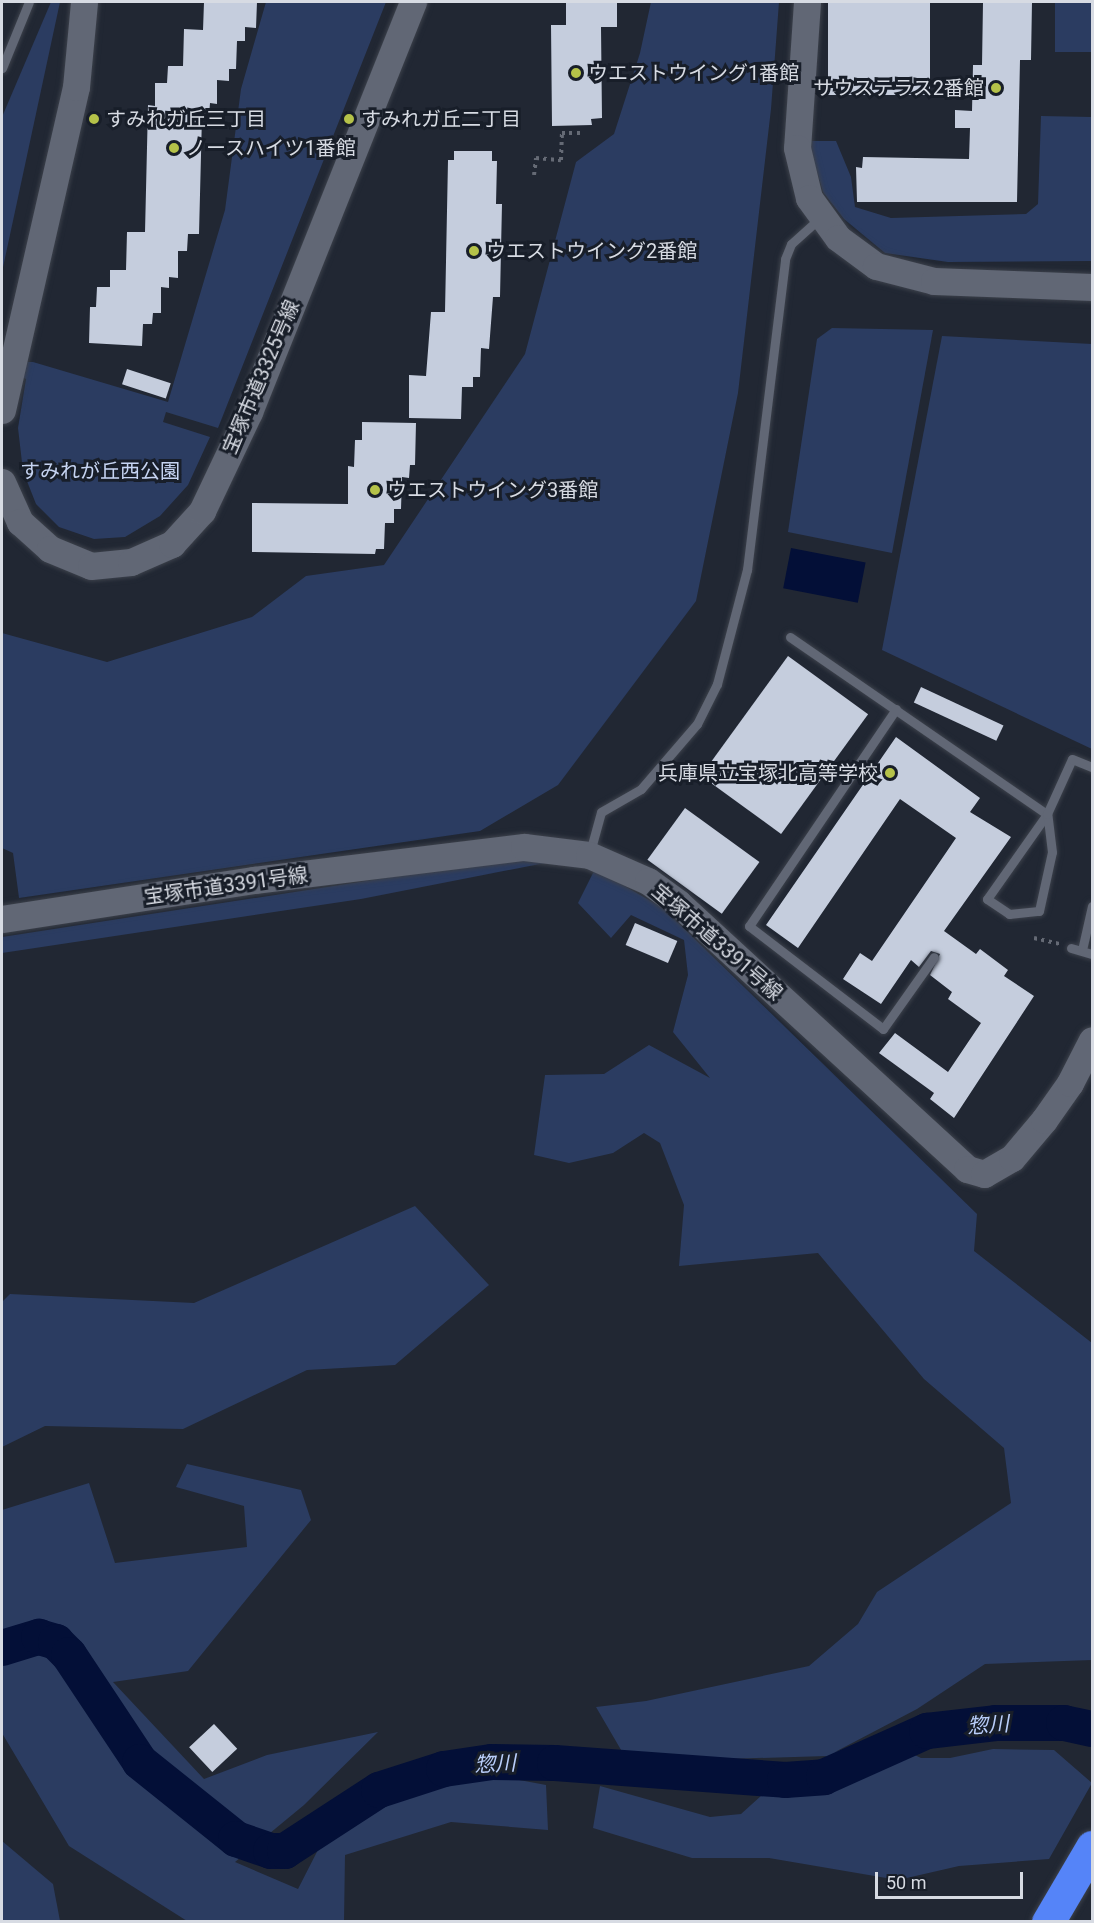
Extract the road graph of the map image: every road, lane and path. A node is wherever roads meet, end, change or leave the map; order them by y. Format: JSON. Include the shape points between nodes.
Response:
{"nodes":[{"id":1,"x":29,"y":2,"type":"edge"},
{"id":2,"x":84,"y":2,"type":"edge"},
{"id":3,"x":413,"y":2,"type":"edge"},
{"id":4,"x":807,"y":2,"type":"edge"},
{"id":5,"x":2,"y":69,"type":"edge"},
{"id":6,"x":580,"y":133,"type":"dead end"},
{"id":7,"x":534,"y":175,"type":"dead end"},
{"id":8,"x":821,"y":217,"type":"junction"},
{"id":9,"x":1092,"y":287,"type":"edge"},
{"id":10,"x":2,"y":410,"type":"edge"},
{"id":11,"x":2,"y":482,"type":"edge"},
{"id":12,"x":790,"y":637,"type":"dead end"},
{"id":13,"x":896,"y":709,"type":"junction"},
{"id":14,"x":1092,"y":767,"type":"edge"},
{"id":15,"x":1047,"y":814,"type":"junction"},
{"id":16,"x":589,"y":855,"type":"junction"},
{"id":17,"x":1092,"y":906,"type":"edge"},
{"id":18,"x":2,"y":919,"type":"edge"},
{"id":19,"x":1034,"y":938,"type":"dead end"},
{"id":20,"x":1071,"y":948,"type":"joint"},
{"id":21,"x":1082,"y":950,"type":"junction"},
{"id":22,"x":1092,"y":954,"type":"edge"},
{"id":23,"x":934,"y":957,"type":"dead end"},
{"id":24,"x":1092,"y":1040,"type":"edge"},
{"id":25,"x":1092,"y":1847,"type":"edge"},
{"id":26,"x":1048,"y":1922,"type":"edge"}],
"edges":[{"from":1,"to":5,"type":"lane"},
{"from":2,"to":10,"type":"street","via":[[76,87]]},
{"from":3,"to":11,"type":"street","name":"宝塚市道3325号線","via":[[249,412],[202,511],[172,544],[131,562],[91,566],[50,549],[20,522]]},
{"from":4,"to":8,"type":"street","via":[[797,148],[809,198]]},
{"from":6,"to":7,"type":"path","via":[[562,133],[561,160],[536,158]]},
{"from":8,"to":9,"type":"street","via":[[856,253],[876,266],[903,274],[989,285]]},
{"from":8,"to":16,"type":"lane","via":[[791,244],[785,259],[747,570],[717,684],[697,724],[641,789],[601,812]]},
{"from":12,"to":13,"type":"lane"},
{"from":13,"to":15,"type":"lane"},
{"from":13,"to":23,"type":"lane","via":[[749,926],[883,1029]]},
{"from":14,"to":15,"type":"lane","via":[[1072,759]]},
{"from":15,"to":15,"type":"lane","via":[[1052,852],[1039,910],[1010,914],[987,898]]},
{"from":16,"to":18,"type":"street","name":"宝塚市道3391号線","via":[[524,847],[254,880]]},
{"from":16,"to":24,"type":"street","name":"宝塚市道3391号線","via":[[648,881],[678,903],[967,1169],[984,1174],[1012,1158],[1070,1083]]},
{"from":17,"to":21,"type":"lane"},
{"from":19,"to":20,"type":"path"},
{"from":20,"to":21,"type":"lane"},
{"from":21,"to":22,"type":"lane"},
{"from":25,"to":26,"type":"highway"}]}
